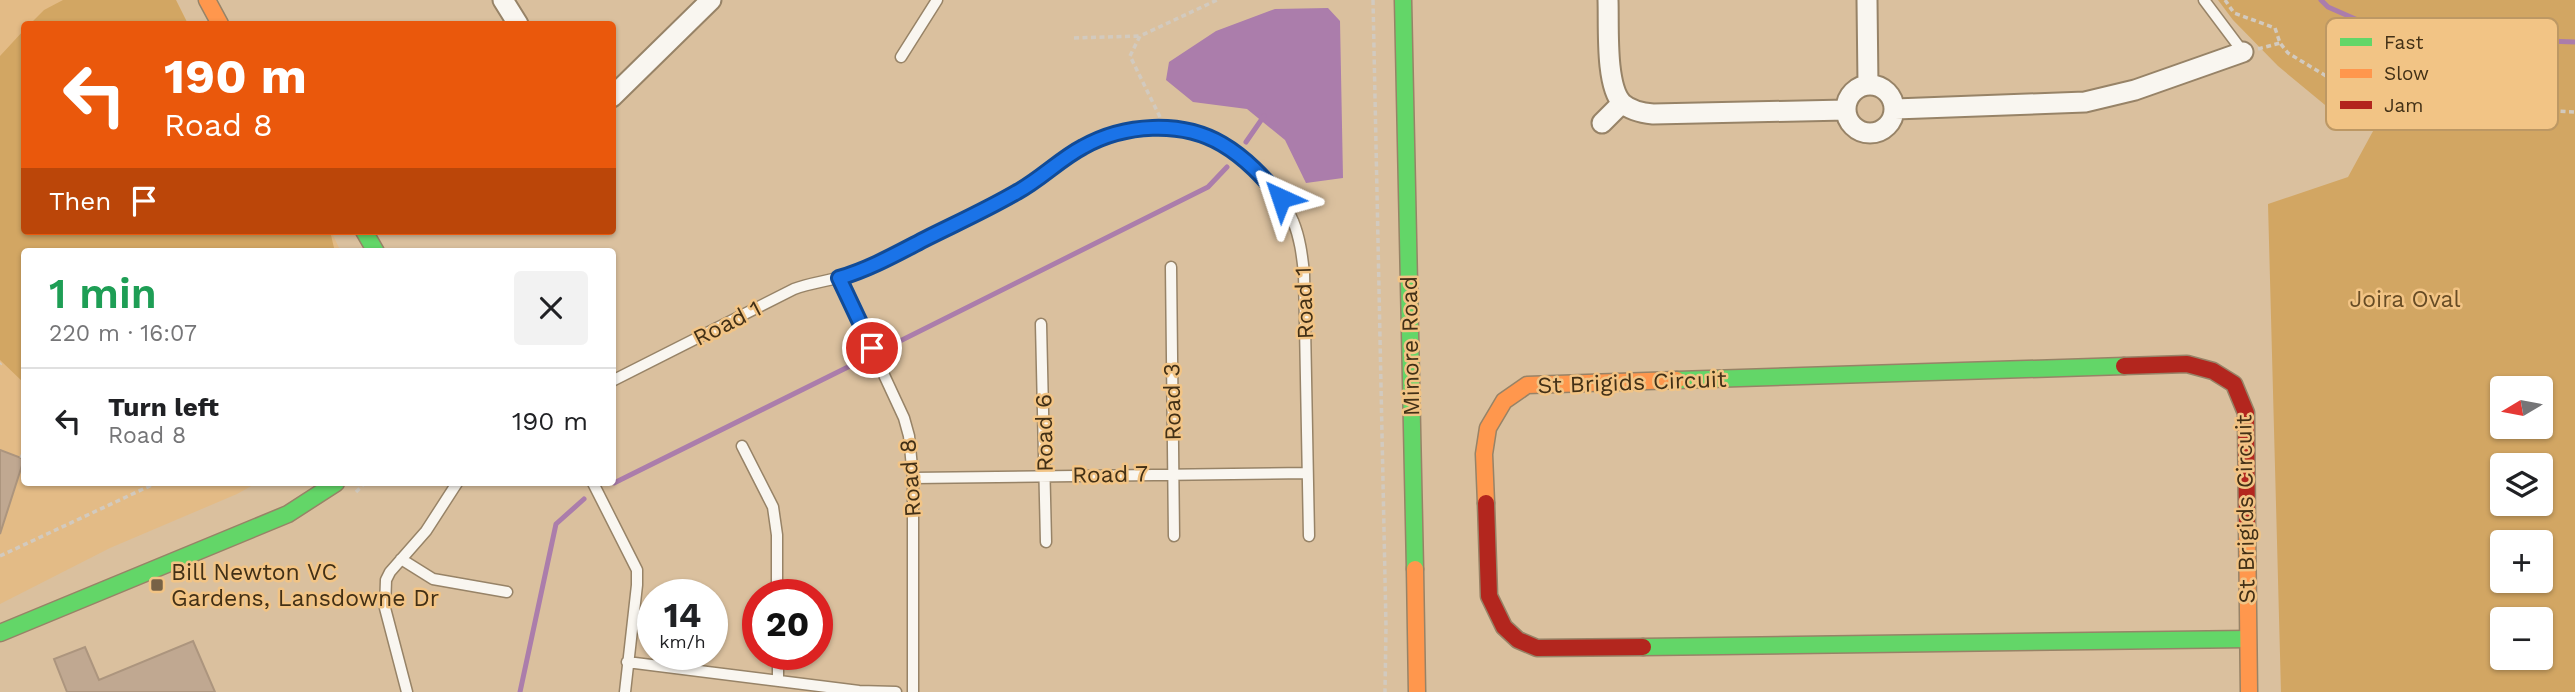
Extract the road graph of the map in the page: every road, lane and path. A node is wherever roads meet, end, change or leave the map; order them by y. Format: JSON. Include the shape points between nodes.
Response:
{"nodes":[{"id":1,"x":207,"y":0,"type":"edge"},
{"id":2,"x":503,"y":0,"type":"edge"},
{"id":3,"x":711,"y":0,"type":"edge"},
{"id":4,"x":937,"y":0,"type":"edge"},
{"id":5,"x":1216,"y":0,"type":"edge"},
{"id":6,"x":1373,"y":0,"type":"edge"},
{"id":7,"x":1403,"y":0,"type":"edge"},
{"id":8,"x":1608,"y":0,"type":"edge"},
{"id":9,"x":1867,"y":0,"type":"edge"},
{"id":10,"x":2204,"y":0,"type":"edge"},
{"id":11,"x":2225,"y":0,"type":"edge"},
{"id":12,"x":218,"y":21,"type":"edge"},
{"id":13,"x":516,"y":21,"type":"edge"},
{"id":14,"x":1140,"y":36,"type":"junction"},
{"id":15,"x":1074,"y":37,"type":"dead end"},
{"id":16,"x":2243,"y":52,"type":"joint"},
{"id":17,"x":901,"y":57,"type":"dead end"},
{"id":18,"x":2326,"y":76,"type":"edge"},
{"id":19,"x":1868,"y":85,"type":"junction"},
{"id":20,"x":616,"y":93,"type":"edge"},
{"id":21,"x":1622,"y":103,"type":"junction"},
{"id":22,"x":1895,"y":109,"type":"junction"},
{"id":23,"x":1846,"y":110,"type":"junction"},
{"id":24,"x":1602,"y":123,"type":"dead end"},
{"id":25,"x":1166,"y":128,"type":"junction"},
{"id":26,"x":1171,"y":267,"type":"dead end"},
{"id":27,"x":839,"y":278,"type":"junction"},
{"id":28,"x":1041,"y":324,"type":"dead end"},
{"id":29,"x":616,"y":379,"type":"edge"},
{"id":30,"x":742,"y":446,"type":"dead end"},
{"id":31,"x":1307,"y":473,"type":"junction"},
{"id":32,"x":1173,"y":474,"type":"junction"},
{"id":33,"x":1045,"y":475,"type":"junction"},
{"id":34,"x":913,"y":478,"type":"junction"},
{"id":35,"x":150,"y":486,"type":"edge"},
{"id":36,"x":332,"y":486,"type":"edge"},
{"id":37,"x":455,"y":486,"type":"edge"},
{"id":38,"x":595,"y":486,"type":"edge"},
{"id":39,"x":1174,"y":536,"type":"dead end"},
{"id":40,"x":1308,"y":536,"type":"dead end"},
{"id":41,"x":1045,"y":542,"type":"dead end"},
{"id":42,"x":0,"y":556,"type":"edge"},
{"id":43,"x":401,"y":559,"type":"junction"},
{"id":44,"x":777,"y":579,"type":"edge"},
{"id":45,"x":508,"y":592,"type":"dead end"},
{"id":46,"x":0,"y":633,"type":"edge"},
{"id":47,"x":2247,"y":639,"type":"junction"},
{"id":48,"x":627,"y":662,"type":"junction"},
{"id":49,"x":778,"y":670,"type":"edge"},
{"id":50,"x":778,"y":681,"type":"junction"},
{"id":51,"x":407,"y":692,"type":"edge"},
{"id":52,"x":625,"y":692,"type":"edge"},
{"id":53,"x":896,"y":692,"type":"edge"},
{"id":54,"x":913,"y":692,"type":"edge"},
{"id":55,"x":1385,"y":692,"type":"edge"},
{"id":56,"x":1417,"y":692,"type":"edge"},
{"id":57,"x":2249,"y":692,"type":"edge"}],
"edges":[{"from":1,"to":12,"type":"street"},
{"from":2,"to":13,"type":"street"},
{"from":3,"to":20,"type":"street"},
{"from":4,"to":17,"type":"lane"},
{"from":5,"to":14,"type":"path"},
{"from":6,"to":55,"type":"path"},
{"from":7,"to":56,"type":"street","name":"Minore Road"},
{"from":8,"to":21,"type":"street","via":[[1611,75]]},
{"from":9,"to":19,"type":"street"},
{"from":10,"to":16,"type":"lane"},
{"from":11,"to":18,"type":"path","via":[[2234,13],[2275,28],[2288,54]]},
{"from":14,"to":15,"type":"path"},
{"from":14,"to":25,"type":"path","via":[[1130,56]]},
{"from":16,"to":22,"type":"street","via":[[2135,90],[2085,102]]},
{"from":19,"to":22,"type":"street","via":[[1887,91]]},
{"from":19,"to":23,"type":"street","via":[[1850,96]]},
{"from":21,"to":23,"type":"street","via":[[1653,114]]},
{"from":21,"to":24,"type":"street"},
{"from":22,"to":23,"type":"street","via":[[1890,124],[1871,134],[1856,129]]},
{"from":25,"to":27,"type":"lane","name":"Road 1","via":[[1136,129],[1084,146],[1019,191],[874,265]]},
{"from":25,"to":31,"type":"lane","name":"Road 1","via":[[1220,143],[1243,158],[1281,198],[1293,220],[1304,273]]},
{"from":26,"to":32,"type":"lane","name":"Road 3"},
{"from":27,"to":29,"type":"lane","name":"Road 1","via":[[794,289]]},
{"from":27,"to":34,"type":"lane","name":"Road 8","via":[[904,418]]},
{"from":28,"to":33,"type":"lane","name":"Road 6"},
{"from":30,"to":44,"type":"lane","via":[[773,507]]},
{"from":31,"to":32,"type":"lane","name":"Road 7"},
{"from":31,"to":40,"type":"lane","name":"Road 1"},
{"from":32,"to":33,"type":"lane","name":"Road 7"},
{"from":32,"to":39,"type":"lane","name":"Road 3"},
{"from":33,"to":34,"type":"lane","name":"Road 7"},
{"from":33,"to":41,"type":"lane","name":"Road 6"},
{"from":34,"to":54,"type":"lane","name":"Road 8"},
{"from":35,"to":42,"type":"path"},
{"from":36,"to":46,"type":"street","via":[[288,514]]},
{"from":37,"to":43,"type":"lane"},
{"from":38,"to":48,"type":"lane","via":[[637,569]]},
{"from":43,"to":45,"type":"lane","via":[[433,579]]},
{"from":43,"to":51,"type":"lane","via":[[386,580],[384,598]]},
{"from":47,"to":47,"type":"street","name":"St Brigids Circuit","via":[[2246,413],[2235,384],[2188,364],[1527,385],[1504,401],[1488,428],[1484,454],[1489,596],[1504,627],[1518,640],[1538,648]]},
{"from":47,"to":57,"type":"street","name":"St Brigids Circuit"},
{"from":48,"to":50,"type":"lane"},
{"from":48,"to":52,"type":"lane"},
{"from":49,"to":50,"type":"lane"},
{"from":50,"to":53,"type":"lane"}]}
